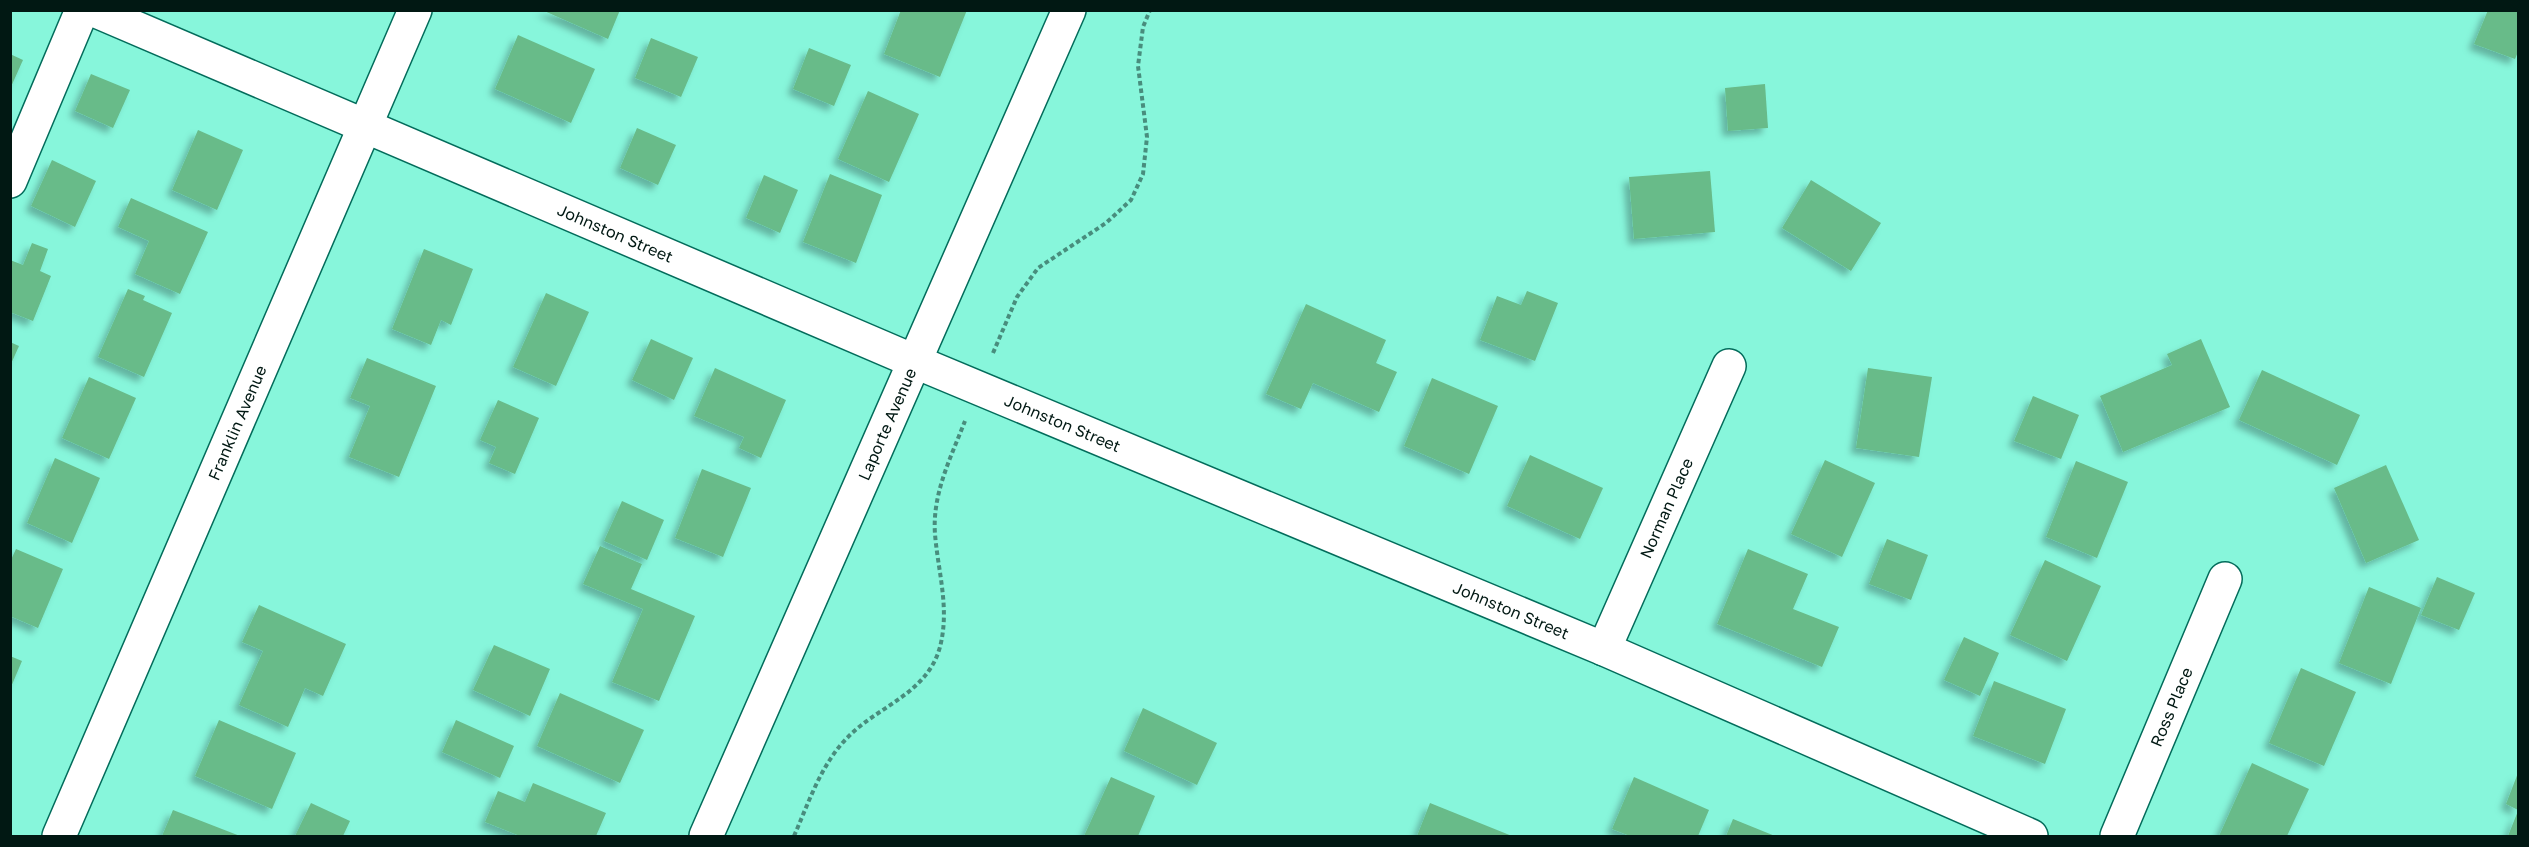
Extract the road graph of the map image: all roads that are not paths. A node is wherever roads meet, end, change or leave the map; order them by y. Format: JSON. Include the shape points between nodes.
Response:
{"nodes":[{"id":1,"x":82,"y":10,"type":"edge"},
{"id":2,"x":93,"y":10,"type":"edge"},
{"id":3,"x":415,"y":10,"type":"edge"},
{"id":4,"x":1069,"y":10,"type":"edge"},
{"id":5,"x":365,"y":126,"type":"junction"},
{"id":6,"x":10,"y":181,"type":"edge"},
{"id":7,"x":916,"y":362,"type":"junction"},
{"id":8,"x":1729,"y":366,"type":"dead end"},
{"id":9,"x":2225,"y":579,"type":"dead end"},
{"id":10,"x":1604,"y":649,"type":"junction"},
{"id":11,"x":59,"y":837,"type":"edge"},
{"id":12,"x":706,"y":837,"type":"edge"},
{"id":13,"x":2031,"y":837,"type":"edge"},
{"id":14,"x":2117,"y":837,"type":"edge"}],
"edges":[{"from":1,"to":6,"type":"street"},
{"from":2,"to":5,"type":"street","name":"Johnston Street"},
{"from":3,"to":5,"type":"street","name":"Franklin Avenue"},
{"from":4,"to":7,"type":"street","name":"Laporte Avenue"},
{"from":5,"to":7,"type":"street","name":"Johnston Street"},
{"from":5,"to":11,"type":"street","name":"Franklin Avenue"},
{"from":7,"to":10,"type":"street","name":"Johnston Street"},
{"from":7,"to":12,"type":"street","name":"Laporte Avenue"},
{"from":8,"to":10,"type":"street","name":"Norman Place"},
{"from":9,"to":14,"type":"street","name":"Ross Place"},
{"from":10,"to":13,"type":"street","name":"Johnston Street"}]}
